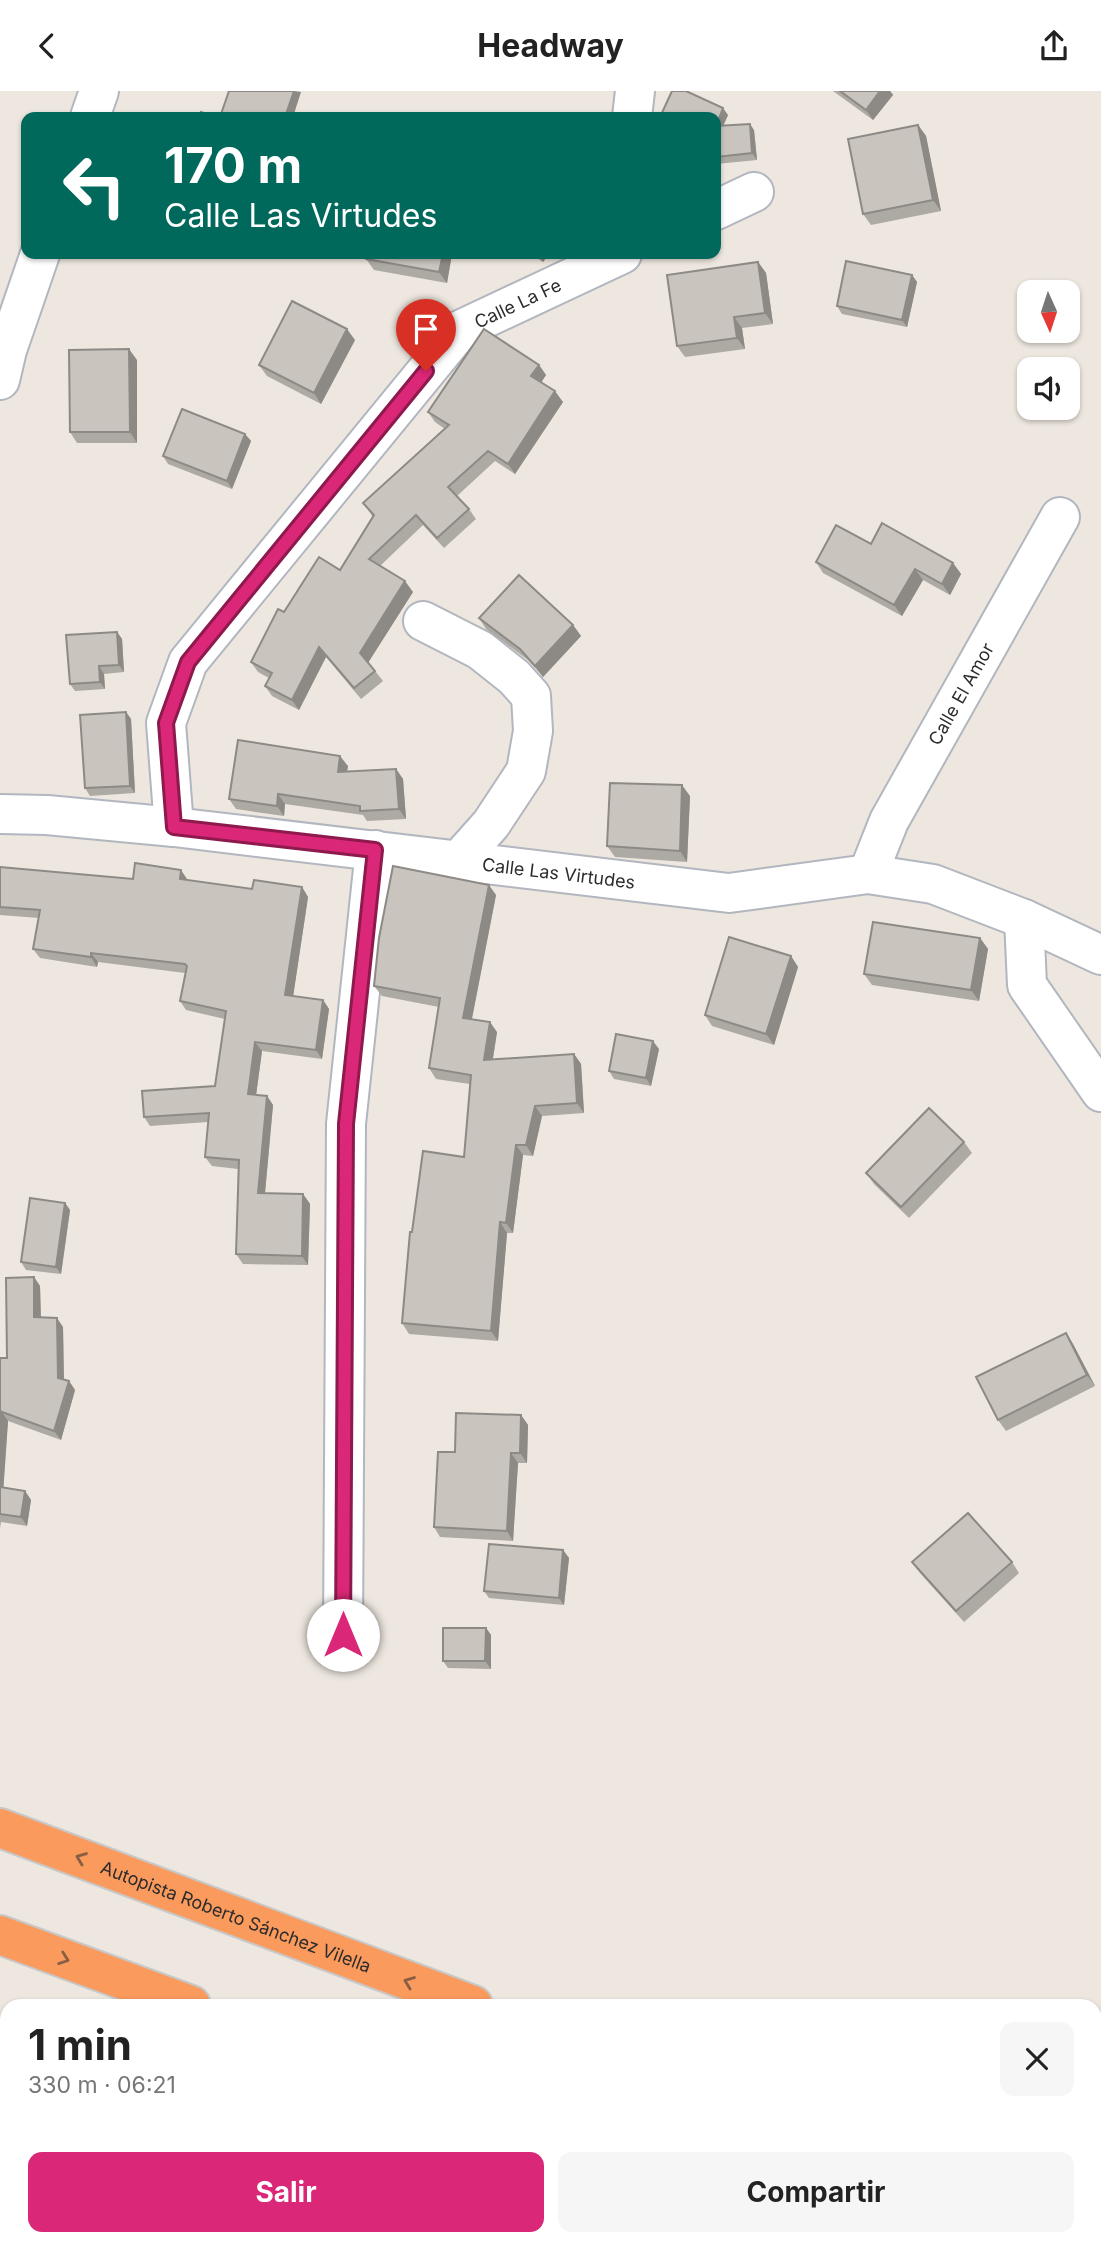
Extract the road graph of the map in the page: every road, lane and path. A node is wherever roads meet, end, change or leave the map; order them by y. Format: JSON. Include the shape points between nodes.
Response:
{"nodes":[{"id":1,"x":99,"y":91,"type":"edge"},
{"id":2,"x":635,"y":91,"type":"edge"},
{"id":3,"x":92,"y":112,"type":"edge"},
{"id":4,"x":633,"y":112,"type":"edge"},
{"id":5,"x":754,"y":192,"type":"dead end"},
{"id":6,"x":721,"y":208,"type":"edge"},
{"id":7,"x":38,"y":259,"type":"edge"},
{"id":8,"x":609,"y":259,"type":"edge"},
{"id":9,"x":0,"y":380,"type":"edge"},
{"id":10,"x":1060,"y":517,"type":"dead end"},
{"id":11,"x":423,"y":621,"type":"dead end"},
{"id":12,"x":0,"y":814,"type":"edge"},
{"id":13,"x":174,"y":827,"type":"junction"},
{"id":14,"x":375,"y":850,"type":"junction"},
{"id":15,"x":459,"y":860,"type":"junction"},
{"id":16,"x":867,"y":874,"type":"junction"},
{"id":17,"x":1024,"y":919,"type":"junction"},
{"id":18,"x":1101,"y":955,"type":"edge"},
{"id":19,"x":1101,"y":1092,"type":"edge"},
{"id":20,"x":343,"y":1635,"type":"dead end"},
{"id":21,"x":0,"y":1828,"type":"edge"},
{"id":22,"x":0,"y":1935,"type":"edge"},
{"id":23,"x":175,"y":1999,"type":"edge"},
{"id":24,"x":457,"y":1999,"type":"edge"}],
"edges":[{"from":1,"to":3,"type":"street"},
{"from":2,"to":4,"type":"street"},
{"from":5,"to":6,"type":"street"},
{"from":7,"to":9,"type":"street"},
{"from":8,"to":13,"type":"street","name":"Calle La Fe","via":[[460,330],[188,662],[166,723]]},
{"from":10,"to":16,"type":"street","name":"Calle El Amor","via":[[889,821]]},
{"from":11,"to":15,"type":"street","via":[[480,650],[531,696],[533,731],[527,771],[491,824]]},
{"from":12,"to":13,"type":"street","name":"Calle Las Virtudes"},
{"from":13,"to":14,"type":"street","name":"Calle Las Virtudes"},
{"from":14,"to":15,"type":"street","name":"Calle Las Virtudes"},
{"from":14,"to":20,"type":"street","via":[[346,1124]]},
{"from":15,"to":16,"type":"street","name":"Calle Las Virtudes","via":[[729,893]]},
{"from":16,"to":17,"type":"street","name":"Calle Las Virtudes","via":[[933,884]]},
{"from":17,"to":18,"type":"street","name":"Calle Las Virtudes"},
{"from":17,"to":19,"type":"street","via":[[1027,985]]},
{"from":24,"to":21,"type":"highway","name":"Autopista Roberto Sánchez Vilella","one_way":true},
{"from":22,"to":23,"type":"highway","one_way":true}]}
